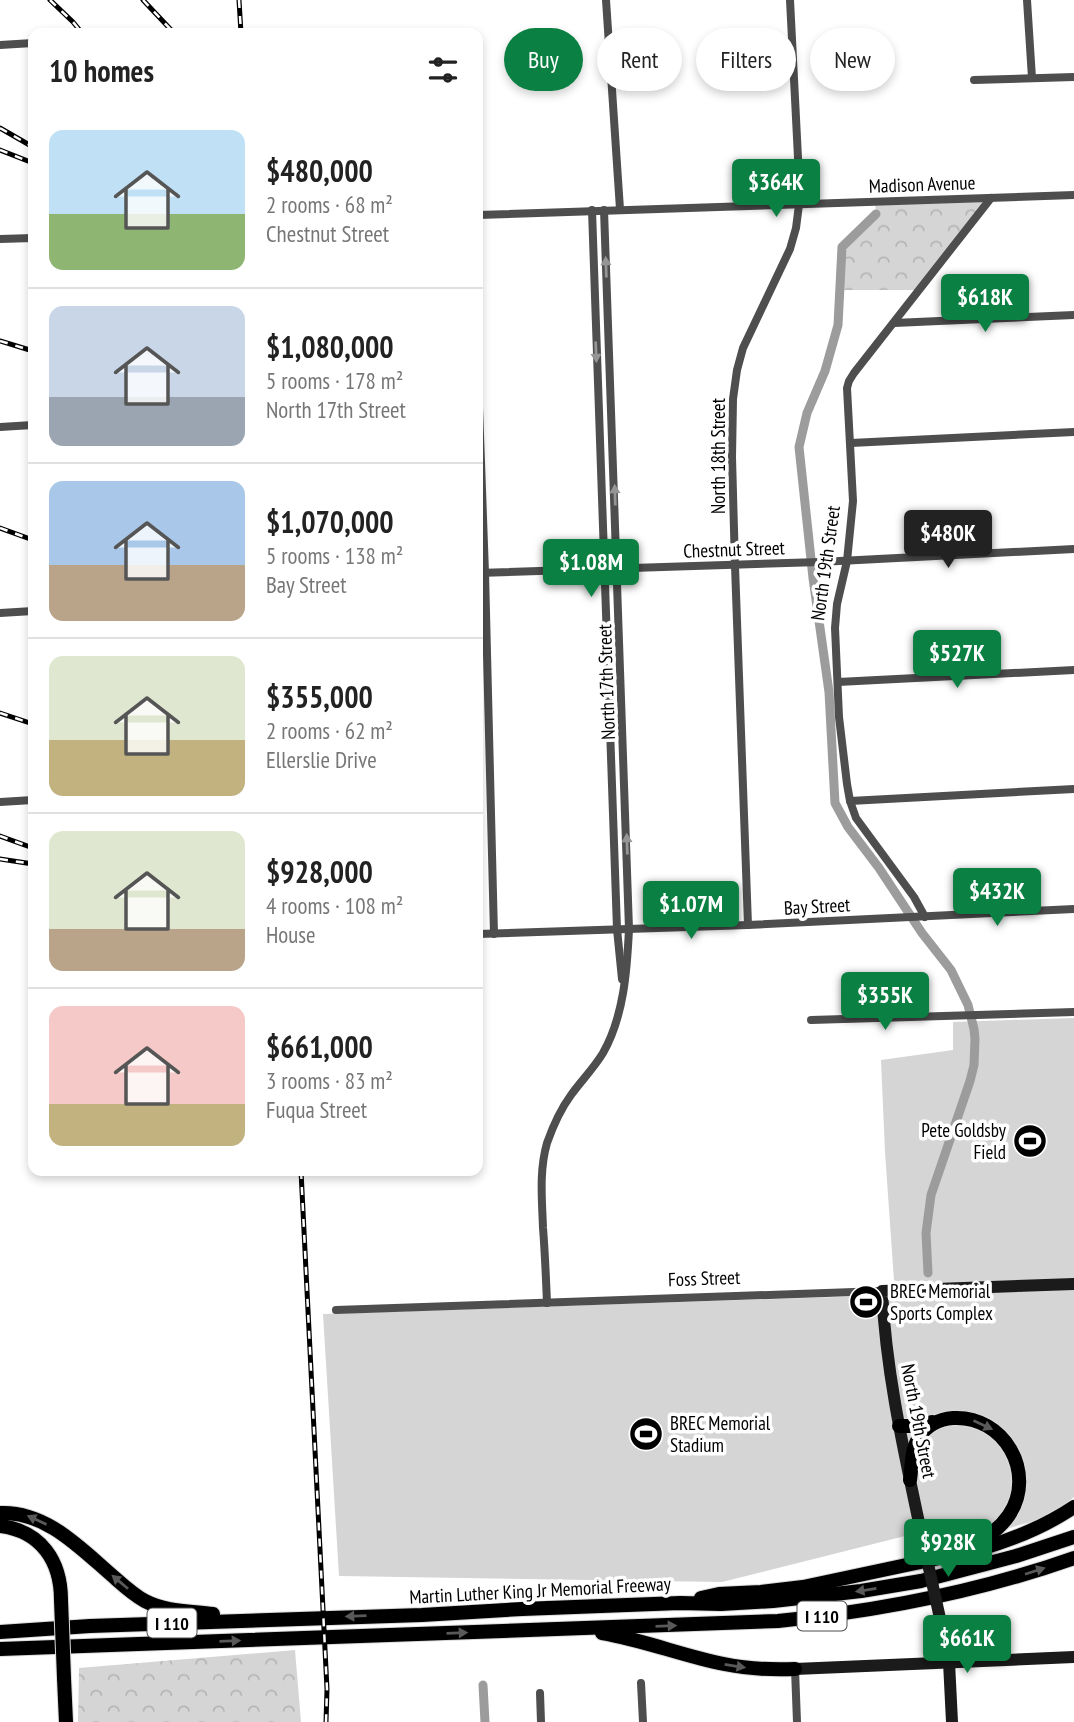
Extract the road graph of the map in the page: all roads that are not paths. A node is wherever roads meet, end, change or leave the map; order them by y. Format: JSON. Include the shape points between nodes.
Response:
{"nodes":[{"id":1,"x":606,"y":0,"type":"edge"},
{"id":2,"x":790,"y":0,"type":"edge"},
{"id":3,"x":1027,"y":0,"type":"edge"},
{"id":4,"x":28,"y":43,"type":"edge"},
{"id":5,"x":0,"y":45,"type":"edge"},
{"id":6,"x":1074,"y":77,"type":"edge"},
{"id":7,"x":1031,"y":78,"type":"junction"},
{"id":8,"x":974,"y":80,"type":"dead end"},
{"id":9,"x":1074,"y":195,"type":"edge"},
{"id":10,"x":991,"y":198,"type":"junction"},
{"id":11,"x":800,"y":203,"type":"junction"},
{"id":12,"x":620,"y":209,"type":"junction"},
{"id":13,"x":604,"y":210,"type":"junction"},
{"id":14,"x":592,"y":211,"type":"junction"},
{"id":15,"x":483,"y":215,"type":"edge"},
{"id":16,"x":28,"y":237,"type":"edge"},
{"id":17,"x":0,"y":239,"type":"edge"},
{"id":18,"x":1074,"y":315,"type":"edge"},
{"id":19,"x":894,"y":323,"type":"junction"},
{"id":20,"x":28,"y":425,"type":"edge"},
{"id":21,"x":0,"y":427,"type":"edge"},
{"id":22,"x":1074,"y":432,"type":"edge"},
{"id":23,"x":851,"y":443,"type":"junction"},
{"id":24,"x":600,"y":445,"type":"junction"},
{"id":25,"x":613,"y":445,"type":"junction"},
{"id":26,"x":1074,"y":549,"type":"edge"},
{"id":27,"x":847,"y":561,"type":"junction"},
{"id":28,"x":734,"y":566,"type":"junction"},
{"id":29,"x":618,"y":568,"type":"junction"},
{"id":30,"x":604,"y":569,"type":"junction"},
{"id":31,"x":483,"y":573,"type":"edge"},
{"id":32,"x":28,"y":611,"type":"edge"},
{"id":33,"x":0,"y":613,"type":"edge"},
{"id":34,"x":483,"y":629,"type":"edge"},
{"id":35,"x":1074,"y":670,"type":"edge"},
{"id":36,"x":838,"y":682,"type":"junction"},
{"id":37,"x":1074,"y":789,"type":"edge"},
{"id":38,"x":612,"y":797,"type":"junction"},
{"id":39,"x":625,"y":797,"type":"junction"},
{"id":40,"x":28,"y":800,"type":"edge"},
{"id":41,"x":850,"y":801,"type":"junction"},
{"id":42,"x":0,"y":802,"type":"edge"},
{"id":43,"x":1074,"y":909,"type":"edge"},
{"id":44,"x":922,"y":917,"type":"junction"},
{"id":45,"x":748,"y":925,"type":"junction"},
{"id":46,"x":617,"y":929,"type":"junction"},
{"id":47,"x":629,"y":929,"type":"junction"},
{"id":48,"x":483,"y":934,"type":"edge"},
{"id":49,"x":494,"y":934,"type":"junction"},
{"id":50,"x":623,"y":986,"type":"junction"},
{"id":51,"x":1074,"y":1012,"type":"edge"},
{"id":52,"x":811,"y":1020,"type":"dead end"},
{"id":53,"x":1074,"y":1284,"type":"edge"},
{"id":54,"x":882,"y":1291,"type":"junction"},
{"id":55,"x":547,"y":1303,"type":"junction"},
{"id":56,"x":336,"y":1310,"type":"dead end"},
{"id":57,"x":942,"y":1419,"type":"junction"},
{"id":58,"x":899,"y":1426,"type":"junction"},
{"id":59,"x":910,"y":1480,"type":"junction"},
{"id":60,"x":1074,"y":1507,"type":"edge"},
{"id":61,"x":0,"y":1513,"type":"edge"},
{"id":62,"x":0,"y":1526,"type":"edge"},
{"id":63,"x":0,"y":1534,"type":"edge"},
{"id":64,"x":1074,"y":1537,"type":"edge"},
{"id":65,"x":1071,"y":1560,"type":"edge"},
{"id":66,"x":909,"y":1564,"type":"junction"},
{"id":67,"x":58,"y":1600,"type":"junction"},
{"id":68,"x":680,"y":1603,"type":"junction"},
{"id":69,"x":253,"y":1620,"type":"junction"},
{"id":70,"x":0,"y":1623,"type":"edge"},
{"id":71,"x":90,"y":1626,"type":"junction"},
{"id":72,"x":573,"y":1629,"type":"junction"},
{"id":73,"x":0,"y":1632,"type":"edge"},
{"id":74,"x":137,"y":1645,"type":"junction"},
{"id":75,"x":0,"y":1649,"type":"edge"},
{"id":76,"x":1074,"y":1657,"type":"edge"},
{"id":77,"x":0,"y":1658,"type":"edge"},
{"id":78,"x":949,"y":1662,"type":"junction"},
{"id":79,"x":795,"y":1669,"type":"junction"},
{"id":80,"x":61,"y":1678,"type":"junction"},
{"id":81,"x":641,"y":1683,"type":"dead end"},
{"id":82,"x":540,"y":1693,"type":"dead end"},
{"id":83,"x":60,"y":1722,"type":"edge"},
{"id":84,"x":66,"y":1722,"type":"edge"},
{"id":85,"x":541,"y":1722,"type":"edge"},
{"id":86,"x":643,"y":1722,"type":"edge"},
{"id":87,"x":797,"y":1722,"type":"edge"},
{"id":88,"x":952,"y":1722,"type":"edge"}],
"edges":[{"from":1,"to":12,"type":"street"},
{"from":2,"to":11,"type":"street","name":"North 18th Street"},
{"from":3,"to":7,"type":"street"},
{"from":4,"to":5,"type":"street"},
{"from":6,"to":7,"type":"street"},
{"from":7,"to":8,"type":"street"},
{"from":9,"to":10,"type":"street","name":"Madison Avenue"},
{"from":10,"to":11,"type":"street","name":"Madison Avenue"},
{"from":10,"to":19,"type":"street","name":"North 19th Street"},
{"from":11,"to":12,"type":"street","name":"Madison Avenue"},
{"from":11,"to":28,"type":"street","name":"North 18th Street","via":[[790,248],[743,348],[735,381]]},
{"from":12,"to":13,"type":"street","name":"Madison Avenue"},
{"from":13,"to":14,"type":"street","name":"Madison Avenue"},
{"from":25,"to":13,"type":"street","name":"North 17th Street","one_way":true},
{"from":14,"to":15,"type":"street","name":"Madison Avenue"},
{"from":14,"to":24,"type":"street","name":"North 17th Street","one_way":true},
{"from":16,"to":17,"type":"street"},
{"from":18,"to":19,"type":"street"},
{"from":19,"to":23,"type":"street","name":"North 19th Street","via":[[849,381]]},
{"from":20,"to":21,"type":"street"},
{"from":22,"to":23,"type":"street"},
{"from":23,"to":27,"type":"street","name":"North 19th Street","via":[[853,501]]},
{"from":24,"to":25,"type":"street"},
{"from":24,"to":30,"type":"street","name":"North 17th Street"},
{"from":29,"to":25,"type":"street","name":"North 17th Street","one_way":true},
{"from":26,"to":27,"type":"street","name":"Chestnut Street"},
{"from":27,"to":28,"type":"street","name":"Chestnut Street"},
{"from":27,"to":36,"type":"street","name":"North 19th Street","via":[[835,621]]},
{"from":28,"to":29,"type":"street","name":"Chestnut Street"},
{"from":28,"to":45,"type":"street","name":"North 18th Street"},
{"from":29,"to":30,"type":"street","name":"Chestnut Street"},
{"from":29,"to":39,"type":"street","name":"North 17th Street"},
{"from":30,"to":31,"type":"street","name":"Chestnut Street"},
{"from":30,"to":38,"type":"street","name":"North 17th Street"},
{"from":32,"to":33,"type":"street"},
{"from":34,"to":49,"type":"street"},
{"from":35,"to":36,"type":"street"},
{"from":36,"to":41,"type":"street","name":"North 19th Street"},
{"from":37,"to":41,"type":"street"},
{"from":38,"to":39,"type":"street"},
{"from":38,"to":46,"type":"street","name":"North 17th Street"},
{"from":47,"to":39,"type":"street","name":"North 17th Street","one_way":true},
{"from":40,"to":42,"type":"street"},
{"from":41,"to":44,"type":"street","name":"North 19th Street","via":[[856,818],[914,897]]},
{"from":43,"to":44,"type":"street","name":"Bay Street"},
{"from":44,"to":45,"type":"street","name":"Bay Street"},
{"from":45,"to":47,"type":"street","name":"Bay Street"},
{"from":46,"to":47,"type":"street","name":"Bay Street"},
{"from":46,"to":49,"type":"street","name":"Bay Street"},
{"from":46,"to":50,"type":"street","name":"North 17th Street"},
{"from":47,"to":50,"type":"street","name":"North 17th Street"},
{"from":48,"to":49,"type":"street","name":"Bay Street"},
{"from":50,"to":55,"type":"street","name":"North 17th Street","via":[[606,1046],[565,1103],[546,1147],[541,1191]]},
{"from":51,"to":52,"type":"street"},
{"from":53,"to":54,"type":"street","name":"Foss Street"},
{"from":54,"to":55,"type":"street","name":"Foss Street"},
{"from":54,"to":58,"type":"street","name":"North 19th Street"},
{"from":55,"to":56,"type":"street","name":"Foss Street"},
{"from":57,"to":58,"type":"highway"},
{"from":57,"to":59,"type":"highway","via":[[919,1437]]},
{"from":57,"to":66,"type":"highway","one_way":true,"via":[[976,1420],[1003,1437],[1018,1465],[1018,1496],[1008,1517],[983,1539]]},
{"from":58,"to":59,"type":"street","name":"North 19th Street"},
{"from":59,"to":78,"type":"street","name":"North 19th Street","bridge":true},
{"from":60,"to":66,"type":"highway","via":[[1002,1543]]},
{"from":69,"to":61,"type":"highway","one_way":true,"via":[[149,1603],[54,1528],[28,1516]]},
{"from":62,"to":67,"type":"highway","via":[[27,1534],[44,1549],[59,1575]]},
{"from":63,"to":67,"type":"highway","via":[[23,1541],[42,1556],[53,1576]]},
{"from":64,"to":68,"type":"highway","name":"Martin Luther King Jr Memorial Freeway","number":"I 110","one_way":true,"via":[[958,1572],[879,1588],[773,1601]]},
{"from":72,"to":65,"type":"highway","name":"Martin Luther King Jr Memorial Freeway","number":"I 110","one_way":true,"via":[[759,1622],[872,1610],[970,1590]]},
{"from":66,"to":68,"type":"highway","via":[[803,1587],[719,1594]]},
{"from":67,"to":80,"type":"highway","bridge":true},
{"from":68,"to":69,"type":"highway","name":"Martin Luther King Jr Memorial Freeway","number":"I 110","one_way":true},
{"from":69,"to":71,"type":"highway","name":"Martin Luther King Jr Memorial Freeway","number":"I 110"},
{"from":70,"to":71,"type":"highway"},
{"from":71,"to":73,"type":"highway","name":"Martin Luther King Jr Memorial Freeway","number":"I 110"},
{"from":74,"to":72,"type":"highway","name":"Martin Luther King Jr Memorial Freeway","number":"I 110","one_way":true},
{"from":72,"to":79,"type":"highway","one_way":true,"via":[[723,1664]]},
{"from":74,"to":75,"type":"highway","name":"Martin Luther King Jr Memorial Freeway","number":"I 110"},
{"from":74,"to":77,"type":"highway","via":[[49,1657]]},
{"from":76,"to":78,"type":"street"},
{"from":78,"to":79,"type":"street"},
{"from":78,"to":88,"type":"street","name":"North 19th Street"},
{"from":79,"to":87,"type":"street"},
{"from":80,"to":83,"type":"highway"},
{"from":80,"to":84,"type":"highway"},
{"from":81,"to":86,"type":"street"},
{"from":82,"to":85,"type":"street"}]}
